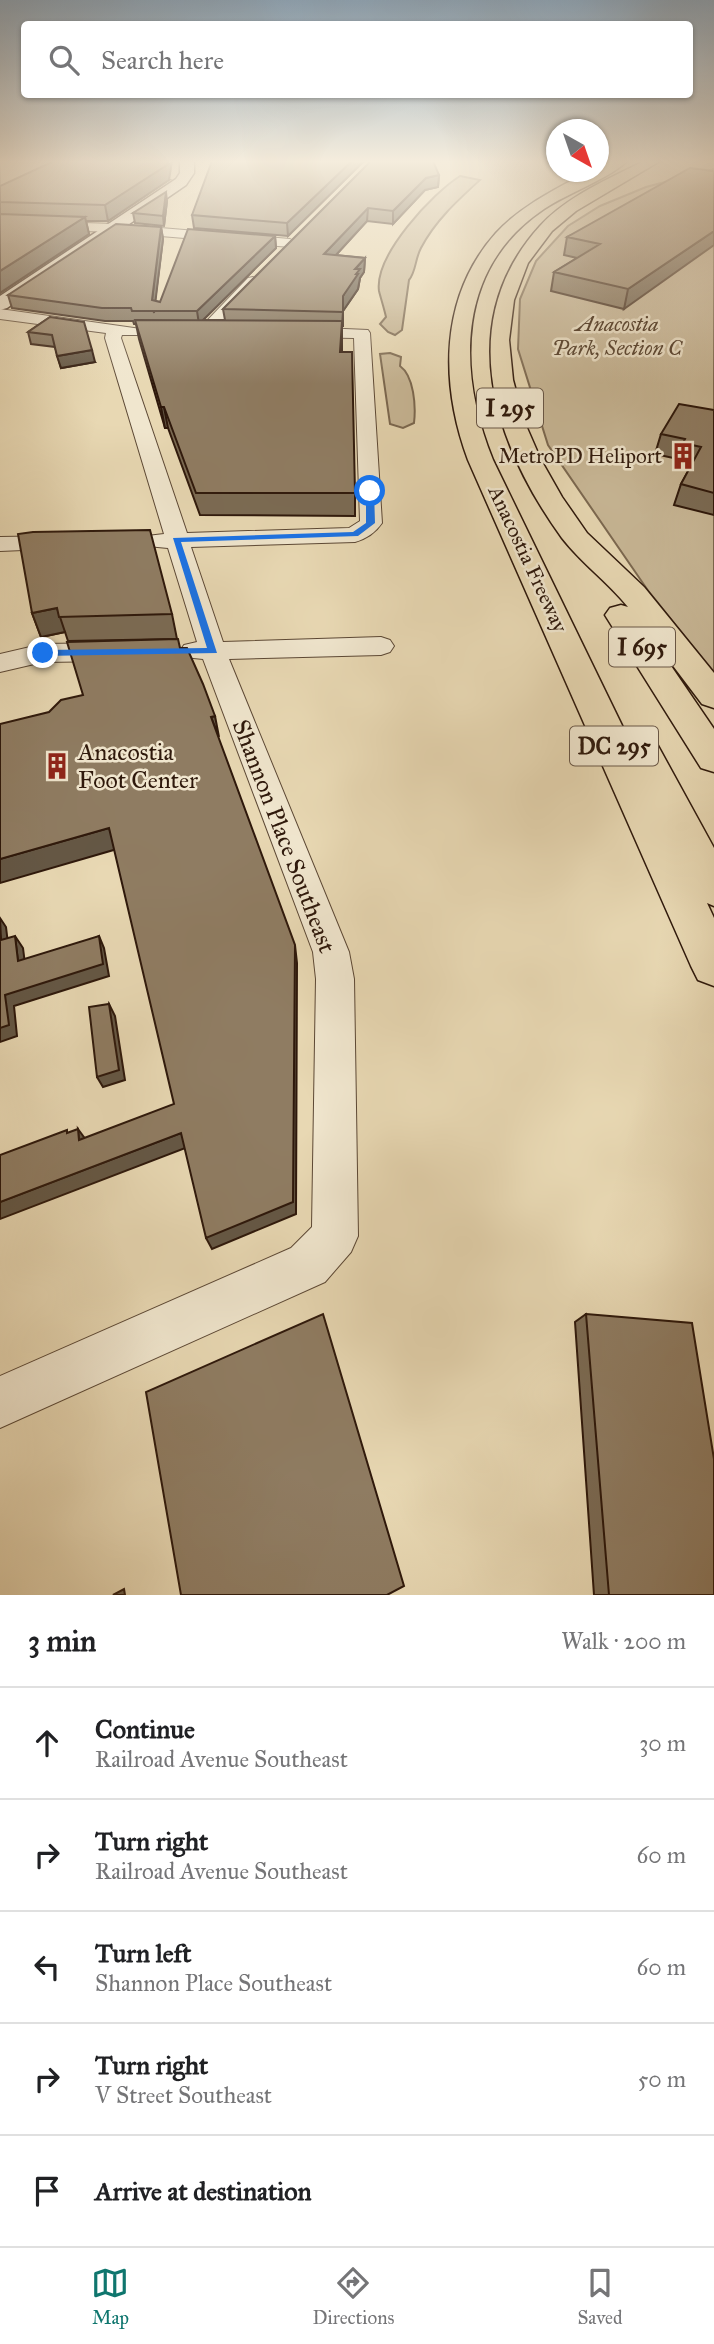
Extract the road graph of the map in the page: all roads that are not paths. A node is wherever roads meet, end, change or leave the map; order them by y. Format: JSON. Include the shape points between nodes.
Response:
{"nodes":[{"id":1,"x":101,"y":235,"type":"edge"},
{"id":2,"x":201,"y":235,"type":"edge"},
{"id":3,"x":298,"y":235,"type":"edge"},
{"id":4,"x":504,"y":235,"type":"edge"},
{"id":5,"x":541,"y":235,"type":"edge"},
{"id":6,"x":558,"y":235,"type":"edge"},
{"id":7,"x":290,"y":243,"type":"junction"},
{"id":8,"x":277,"y":256,"type":"edge"},
{"id":9,"x":515,"y":270,"type":"junction"},
{"id":10,"x":262,"y":272,"type":"edge"},
{"id":11,"x":4,"y":298,"type":"edge"},
{"id":12,"x":0,"y":314,"type":"edge"},
{"id":13,"x":115,"y":331,"type":"junction"},
{"id":14,"x":232,"y":331,"type":"edge"},
{"id":15,"x":156,"y":332,"type":"edge"},
{"id":16,"x":284,"y":332,"type":"edge"},
{"id":17,"x":514,"y":527,"type":"junction"},
{"id":18,"x":573,"y":534,"type":"junction"},
{"id":19,"x":176,"y":540,"type":"junction"},
{"id":20,"x":127,"y":541,"type":"edge"},
{"id":21,"x":86,"y":542,"type":"edge"},
{"id":22,"x":0,"y":544,"type":"edge"},
{"id":23,"x":381,"y":646,"type":"dead end"},
{"id":24,"x":213,"y":651,"type":"junction"},
{"id":25,"x":135,"y":652,"type":"edge"},
{"id":26,"x":174,"y":652,"type":"edge"},
{"id":27,"x":0,"y":663,"type":"edge"},
{"id":28,"x":714,"y":696,"type":"edge"},
{"id":29,"x":714,"y":758,"type":"edge"},
{"id":30,"x":714,"y":888,"type":"edge"},
{"id":31,"x":714,"y":966,"type":"edge"},
{"id":32,"x":0,"y":1402,"type":"edge"}],
"edges":[{"from":1,"to":11,"type":"main road"},
{"from":2,"to":7,"type":"street"},
{"from":3,"to":7,"type":"street"},
{"from":4,"to":17,"type":"highway","name":"Anacostia Freeway","number":"I 295","via":[[478,271],[464,306],[457,350],[463,401],[476,448]]},
{"from":5,"to":9,"type":"highway","name":"Anacostia Freeway","number":"I 295"},
{"from":6,"to":9,"type":"highway"},
{"from":7,"to":8,"type":"street"},
{"from":9,"to":18,"type":"highway","name":"Anacostia Freeway","number":"I 295","via":[[499,325],[503,385],[530,459]]},
{"from":10,"to":14,"type":"street","via":[[200,331]]},
{"from":12,"to":13,"type":"street"},
{"from":13,"to":15,"type":"street"},
{"from":13,"to":19,"type":"street","name":"Shannon Place Southeast","via":[[113,338]]},
{"from":16,"to":19,"type":"street","via":[[362,333],[372,519],[365,530],[355,534]]},
{"from":17,"to":30,"type":"highway","number":"I 695","via":[[557,592]]},
{"from":17,"to":31,"type":"highway","name":"Anacostia Freeway","number":"DC 295"},
{"from":18,"to":28,"type":"highway","name":"Anacostia Freeway","via":[[621,580]]},
{"from":18,"to":29,"type":"highway","number":"I 695"},
{"from":19,"to":20,"type":"street"},
{"from":19,"to":24,"type":"street","name":"Shannon Place Southeast"},
{"from":21,"to":22,"type":"street"},
{"from":23,"to":24,"type":"street"},
{"from":24,"to":26,"type":"street"},
{"from":24,"to":32,"type":"street","name":"Shannon Place Southeast","via":[[331,952],[335,979],[335,1236],[308,1265]]},
{"from":25,"to":27,"type":"street","via":[[43,653]]}]}
